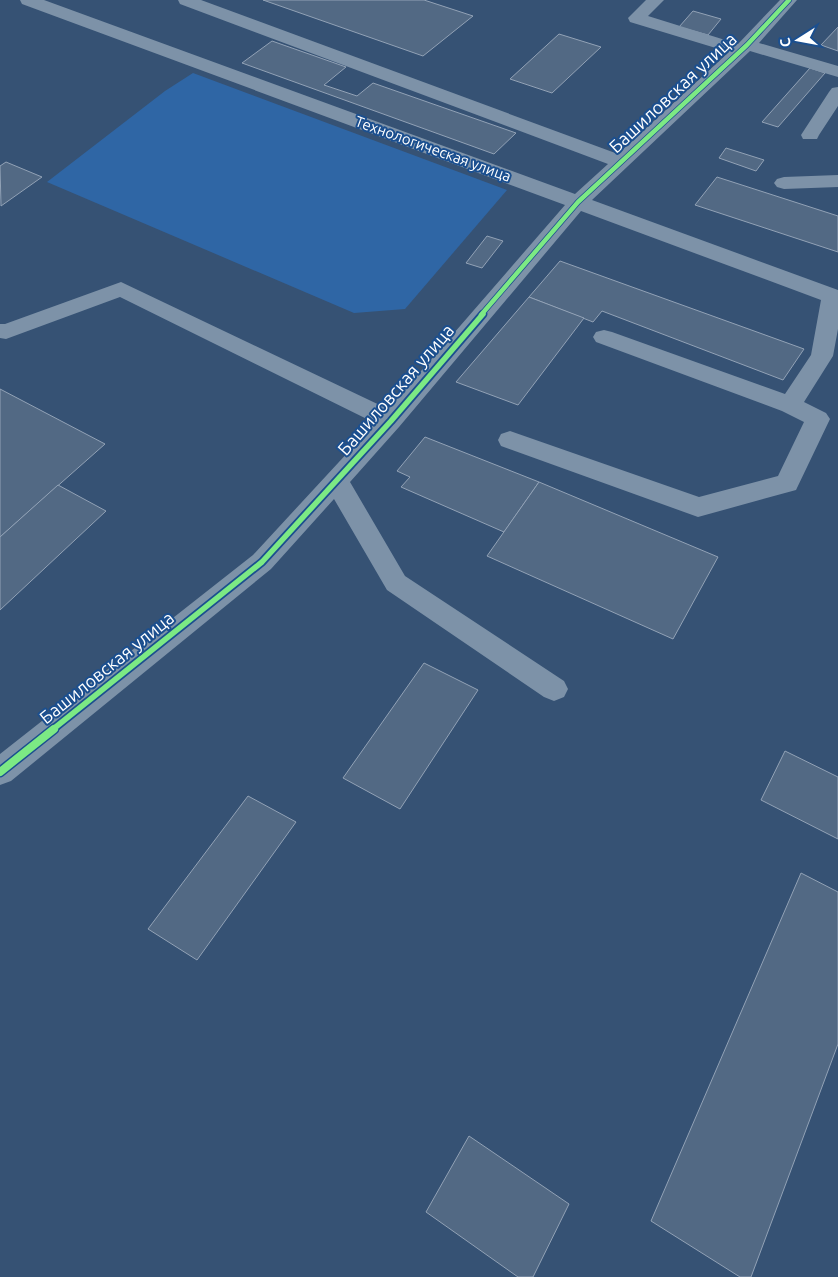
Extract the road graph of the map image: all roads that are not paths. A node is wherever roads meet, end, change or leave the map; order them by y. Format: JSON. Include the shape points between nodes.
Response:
{"nodes":[{"id":1,"x":28,"y":0,"type":"edge"},
{"id":2,"x":186,"y":0,"type":"edge"},
{"id":3,"x":656,"y":0,"type":"edge"},
{"id":4,"x":789,"y":0,"type":"edge"},
{"id":5,"x":744,"y":48,"type":"junction"},
{"id":6,"x":838,"y":72,"type":"edge"},
{"id":7,"x":838,"y":92,"type":"edge"},
{"id":8,"x":810,"y":135,"type":"dead end"},
{"id":9,"x":621,"y":162,"type":"junction"},
{"id":10,"x":838,"y":182,"type":"edge"},
{"id":11,"x":784,"y":183,"type":"dead end"},
{"id":12,"x":578,"y":202,"type":"junction"},
{"id":13,"x":836,"y":297,"type":"edge"},
{"id":14,"x":0,"y":331,"type":"edge"},
{"id":15,"x":604,"y":337,"type":"dead end"},
{"id":16,"x":790,"y":405,"type":"junction"},
{"id":17,"x":391,"y":421,"type":"junction"},
{"id":18,"x":510,"y":440,"type":"dead end"},
{"id":19,"x":336,"y":481,"type":"junction"},
{"id":20,"x":554,"y":689,"type":"dead end"},
{"id":21,"x":0,"y":772,"type":"edge"}],
"edges":[{"from":1,"to":12,"type":"street","name":"Технологическая улица"},
{"from":2,"to":9,"type":"street"},
{"from":3,"to":5,"type":"street","via":[[636,18]]},
{"from":4,"to":5,"type":"street","name":"Башиловская улица"},
{"from":5,"to":6,"type":"street"},
{"from":5,"to":9,"type":"street","name":"Башиловская улица"},
{"from":7,"to":8,"type":"street"},
{"from":9,"to":12,"type":"street","name":"Башиловская улица"},
{"from":10,"to":11,"type":"street"},
{"from":12,"to":13,"type":"street","name":"Технологическая улица"},
{"from":12,"to":17,"type":"street","name":"Башиловская улица"},
{"from":13,"to":16,"type":"street","via":[[822,356]]},
{"from":14,"to":17,"type":"street","via":[[6,332],[121,289]]},
{"from":15,"to":16,"type":"street"},
{"from":16,"to":18,"type":"street","via":[[818,418],[787,483],[698,507]]},
{"from":17,"to":19,"type":"street","name":"Башиловская улица"},
{"from":19,"to":20,"type":"street","via":[[396,583]]},
{"from":19,"to":21,"type":"street","name":"Башиловская улица","via":[[262,562]]}]}
